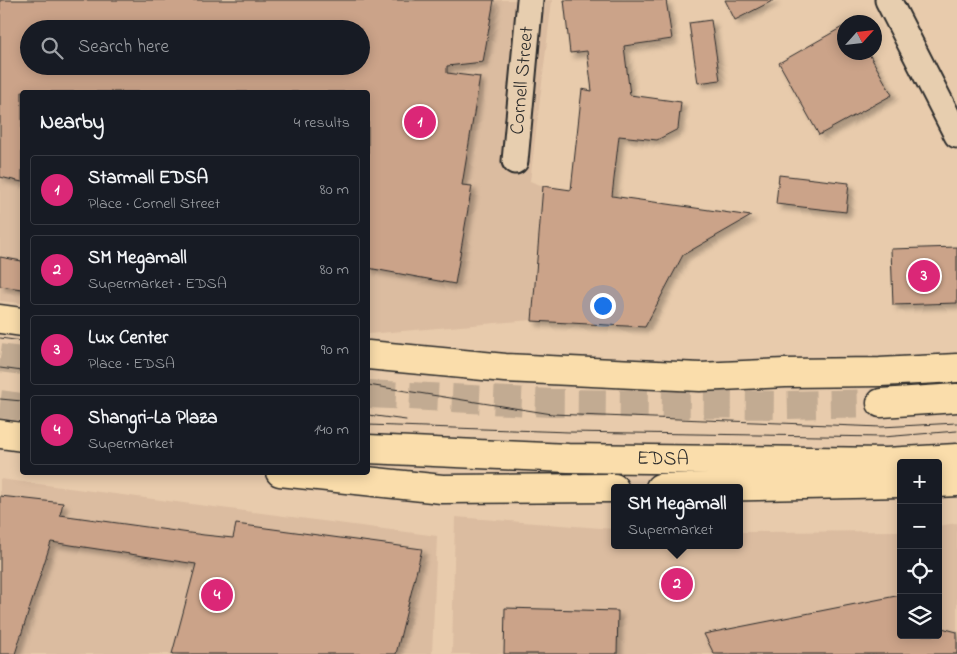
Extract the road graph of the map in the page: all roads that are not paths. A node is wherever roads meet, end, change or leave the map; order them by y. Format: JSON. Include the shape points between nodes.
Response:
{"nodes":[{"id":1,"x":530,"y":0,"type":"edge"},
{"id":2,"x":888,"y":0,"type":"edge"},
{"id":3,"x":957,"y":135,"type":"edge"},
{"id":4,"x":515,"y":161,"type":"dead end"},
{"id":5,"x":0,"y":319,"type":"edge"},
{"id":6,"x":20,"y":322,"type":"edge"},
{"id":7,"x":370,"y":356,"type":"edge"},
{"id":8,"x":957,"y":368,"type":"edge"},
{"id":9,"x":957,"y":398,"type":"edge"},
{"id":10,"x":881,"y":403,"type":"tunnel mouth"},
{"id":11,"x":0,"y":434,"type":"edge"},
{"id":12,"x":20,"y":437,"type":"edge"},
{"id":13,"x":370,"y":449,"type":"edge"},
{"id":14,"x":957,"y":458,"type":"edge"},
{"id":15,"x":309,"y":475,"type":"edge"},
{"id":16,"x":942,"y":482,"type":"edge"},
{"id":17,"x":957,"y":482,"type":"edge"},
{"id":18,"x":897,"y":483,"type":"edge"},
{"id":19,"x":743,"y":486,"type":"edge"},
{"id":20,"x":611,"y":488,"type":"edge"}],
"edges":[{"from":1,"to":4,"type":"street","name":"Cornell Street"},
{"from":2,"to":3,"type":"street"},
{"from":5,"to":6,"type":"highway"},
{"from":7,"to":8,"type":"highway","via":[[486,366],[700,377]]},
{"from":9,"to":10,"type":"highway"},
{"from":11,"to":12,"type":"highway"},
{"from":13,"to":14,"type":"highway","name":"EDSA","via":[[606,459],[886,462]]},
{"from":15,"to":20,"type":"highway","via":[[442,489]]},
{"from":16,"to":17,"type":"highway"},
{"from":18,"to":19,"type":"highway"}]}
